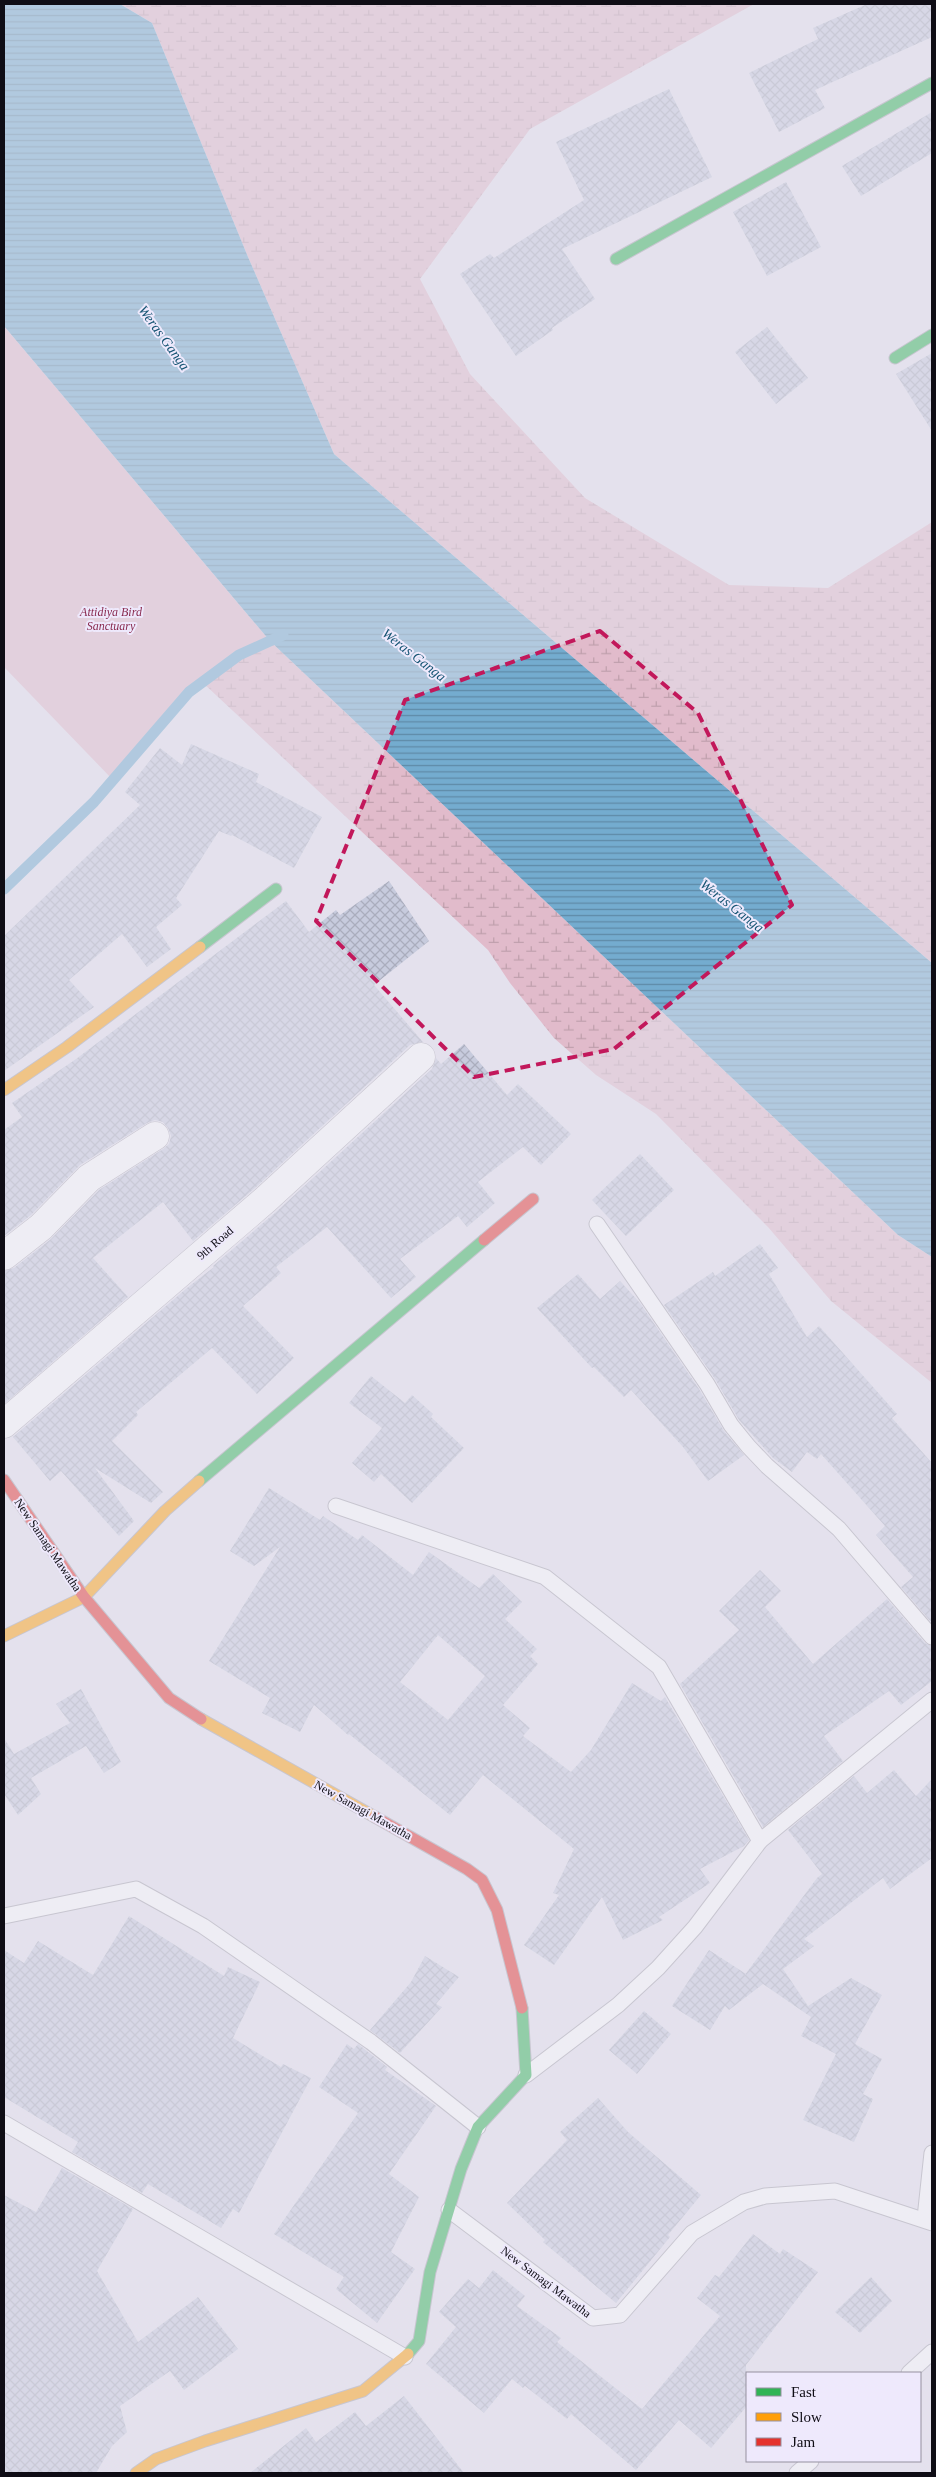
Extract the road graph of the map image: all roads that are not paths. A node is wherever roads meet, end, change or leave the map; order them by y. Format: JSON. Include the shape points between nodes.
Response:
{"nodes":[{"id":1,"x":932,"y":83,"type":"edge"},
{"id":2,"x":616,"y":259,"type":"dead end"},
{"id":3,"x":932,"y":335,"type":"edge"},
{"id":4,"x":894,"y":358,"type":"dead end"},
{"id":5,"x":276,"y":889,"type":"dead end"},
{"id":6,"x":421,"y":1057,"type":"dead end"},
{"id":7,"x":4,"y":1090,"type":"edge"},
{"id":8,"x":155,"y":1136,"type":"dead end"},
{"id":9,"x":533,"y":1199,"type":"dead end"},
{"id":10,"x":598,"y":1224,"type":"dead end"},
{"id":11,"x":4,"y":1256,"type":"edge"},
{"id":12,"x":4,"y":1424,"type":"edge"},
{"id":13,"x":6,"y":1488,"type":"edge"},
{"id":14,"x":336,"y":1506,"type":"dead end"},
{"id":15,"x":84,"y":1597,"type":"junction"},
{"id":16,"x":4,"y":1636,"type":"edge"},
{"id":17,"x":932,"y":1637,"type":"edge"},
{"id":18,"x":932,"y":1700,"type":"edge"},
{"id":19,"x":760,"y":1841,"type":"junction"},
{"id":20,"x":4,"y":1916,"type":"edge"},
{"id":21,"x":526,"y":2076,"type":"junction"},
{"id":22,"x":4,"y":2123,"type":"edge"},
{"id":23,"x":478,"y":2127,"type":"junction"},
{"id":24,"x":932,"y":2153,"type":"edge"},
{"id":25,"x":449,"y":2210,"type":"junction"},
{"id":26,"x":928,"y":2221,"type":"edge"},
{"id":27,"x":932,"y":2352,"type":"edge"},
{"id":28,"x":405,"y":2357,"type":"junction"},
{"id":29,"x":910,"y":2372,"type":"edge"},
{"id":30,"x":810,"y":2462,"type":"edge"},
{"id":31,"x":136,"y":2473,"type":"edge"},
{"id":32,"x":797,"y":2473,"type":"edge"}],
"edges":[{"from":1,"to":2,"type":"street"},
{"from":3,"to":4,"type":"street"},
{"from":5,"to":7,"type":"street","via":[[67,1047]]},
{"from":6,"to":12,"type":"street","name":"9th Road","via":[[265,1200]]},
{"from":8,"to":11,"type":"street","via":[[89,1178],[41,1227]]},
{"from":9,"to":15,"type":"street","via":[[224,1458],[165,1511]]},
{"from":10,"to":17,"type":"lane","via":[[748,1446],[838,1529]]},
{"from":13,"to":15,"type":"street","name":"New Samagi Mawatha"},
{"from":14,"to":19,"type":"lane","via":[[545,1577],[659,1668]]},
{"from":15,"to":16,"type":"street"},
{"from":15,"to":21,"type":"street","name":"New Samagi Mawatha","via":[[169,1698],[482,1880],[497,1910],[523,2010]]},
{"from":18,"to":19,"type":"lane"},
{"from":19,"to":21,"type":"lane","via":[[695,1927],[658,1968],[618,2005]]},
{"from":20,"to":23,"type":"lane","via":[[136,1889],[203,1926],[363,2037]]},
{"from":21,"to":23,"type":"street"},
{"from":22,"to":28,"type":"lane"},
{"from":23,"to":25,"type":"street"},
{"from":24,"to":26,"type":"lane"},
{"from":25,"to":26,"type":"lane","name":"New Samagi Mawatha","via":[[593,2318],[620,2315],[692,2233],[744,2202],[765,2196],[835,2192]]},
{"from":25,"to":28,"type":"street","via":[[430,2272],[419,2341]]},
{"from":27,"to":29,"type":"lane"},
{"from":28,"to":31,"type":"street","via":[[363,2391],[205,2442],[156,2460]]},
{"from":30,"to":32,"type":"lane"}]}
